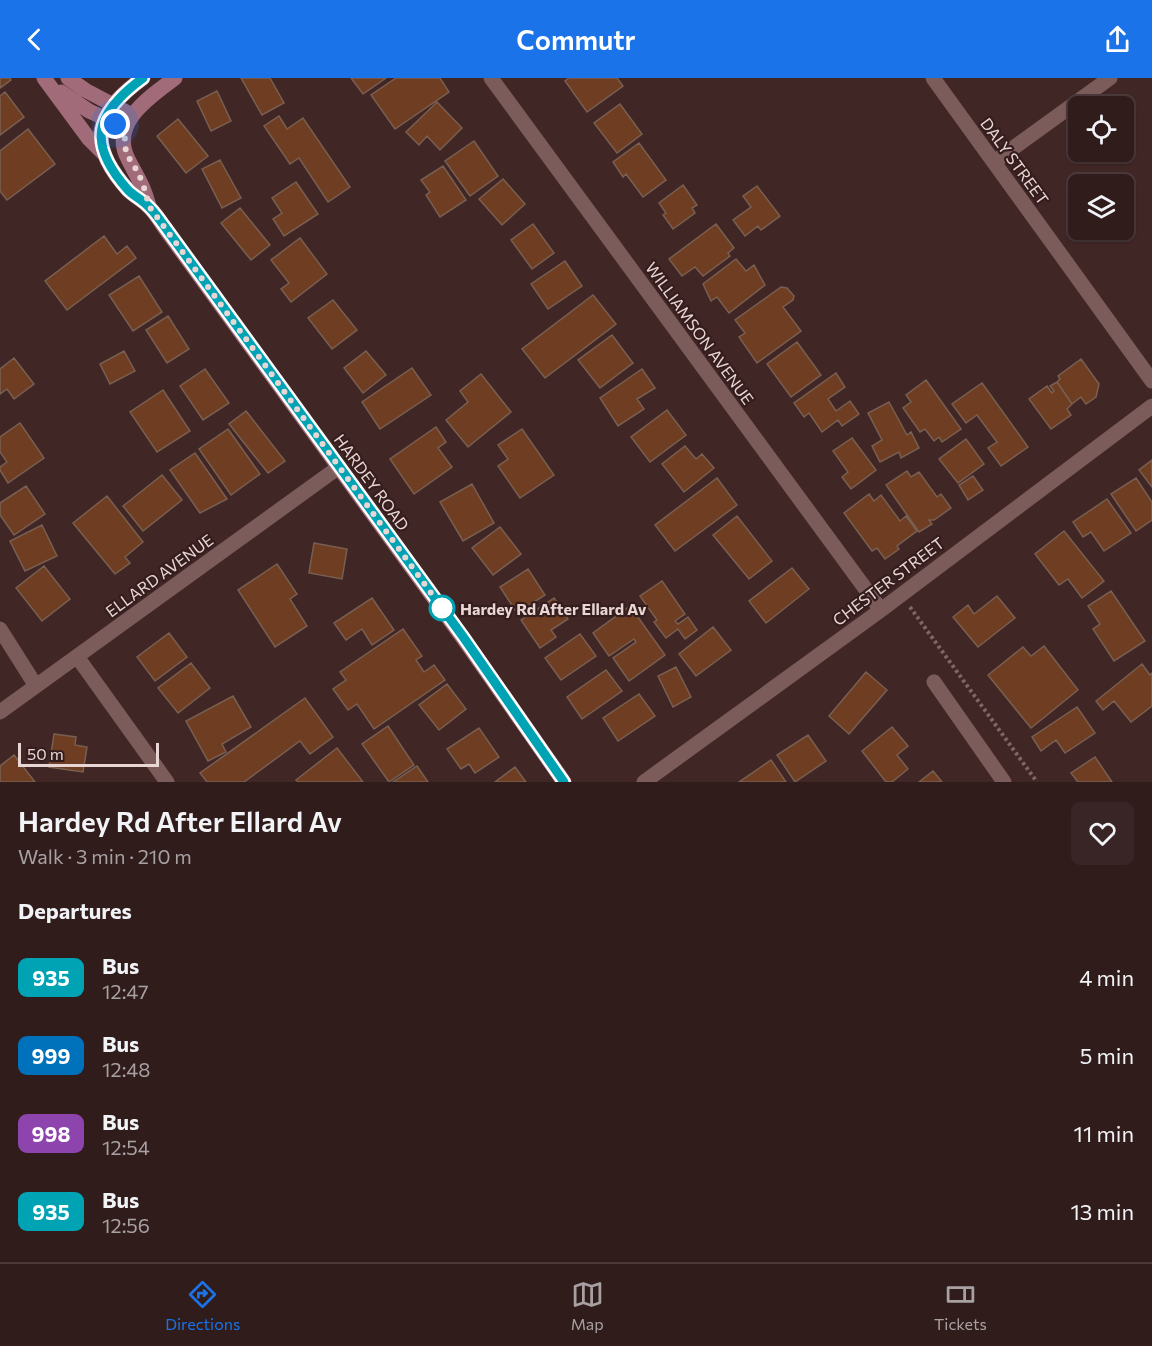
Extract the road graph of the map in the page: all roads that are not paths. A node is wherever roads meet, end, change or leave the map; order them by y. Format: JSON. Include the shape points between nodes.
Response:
{"nodes":[{"id":1,"x":45,"y":78,"type":"edge"},
{"id":2,"x":68,"y":78,"type":"edge"},
{"id":3,"x":143,"y":78,"type":"edge"},
{"id":4,"x":175,"y":78,"type":"edge"},
{"id":5,"x":491,"y":78,"type":"edge"},
{"id":6,"x":933,"y":78,"type":"edge"},
{"id":7,"x":1110,"y":78,"type":"edge"},
{"id":8,"x":111,"y":105,"type":"junction"},
{"id":9,"x":131,"y":118,"type":"junction"},
{"id":10,"x":104,"y":119,"type":"junction"},
{"id":11,"x":105,"y":155,"type":"junction"},
{"id":12,"x":994,"y":162,"type":"junction"},
{"id":13,"x":149,"y":206,"type":"junction"},
{"id":14,"x":1152,"y":381,"type":"edge"},
{"id":15,"x":1152,"y":406,"type":"edge"},
{"id":16,"x":339,"y":467,"type":"junction"},
{"id":17,"x":880,"y":610,"type":"junction"},
{"id":18,"x":0,"y":628,"type":"edge"},
{"id":19,"x":78,"y":658,"type":"junction"},
{"id":20,"x":934,"y":682,"type":"dead end"},
{"id":21,"x":36,"y":687,"type":"junction"},
{"id":22,"x":0,"y":712,"type":"edge"},
{"id":23,"x":167,"y":782,"type":"edge"},
{"id":24,"x":564,"y":782,"type":"edge"},
{"id":25,"x":644,"y":782,"type":"edge"},
{"id":26,"x":1004,"y":782,"type":"edge"}],
"edges":[{"from":1,"to":10,"type":"main road","via":[[73,102]]},
{"from":1,"to":11,"type":"main road","name":"HARDEY ROAD"},
{"from":2,"to":8,"type":"main road"},
{"from":3,"to":8,"type":"main road"},
{"from":4,"to":9,"type":"main road"},
{"from":5,"to":17,"type":"street","name":"WILLIAMSON AVENUE"},
{"from":6,"to":12,"type":"street","name":"DALY STREET"},
{"from":7,"to":12,"type":"street"},
{"from":8,"to":9,"type":"main road"},
{"from":8,"to":10,"type":"main road"},
{"from":9,"to":10,"type":"main road"},
{"from":9,"to":13,"type":"main road","name":"HARDEY ROAD","via":[[124,149],[142,181]]},
{"from":10,"to":11,"type":"main road","via":[[101,138]]},
{"from":11,"to":13,"type":"main road","name":"HARDEY ROAD","via":[[129,190]]},
{"from":12,"to":14,"type":"street","name":"DALY STREET"},
{"from":13,"to":16,"type":"main road","name":"HARDEY ROAD"},
{"from":15,"to":17,"type":"street","name":"CHESTER STREET"},
{"from":16,"to":19,"type":"street","name":"ELLARD AVENUE"},
{"from":16,"to":24,"type":"main road","name":"HARDEY ROAD"},
{"from":17,"to":25,"type":"street","name":"CHESTER STREET"},
{"from":18,"to":21,"type":"street"},
{"from":19,"to":21,"type":"street","name":"ELLARD AVENUE"},
{"from":19,"to":23,"type":"street"},
{"from":20,"to":26,"type":"street"},
{"from":21,"to":22,"type":"street","name":"ELLARD AVENUE"}]}
